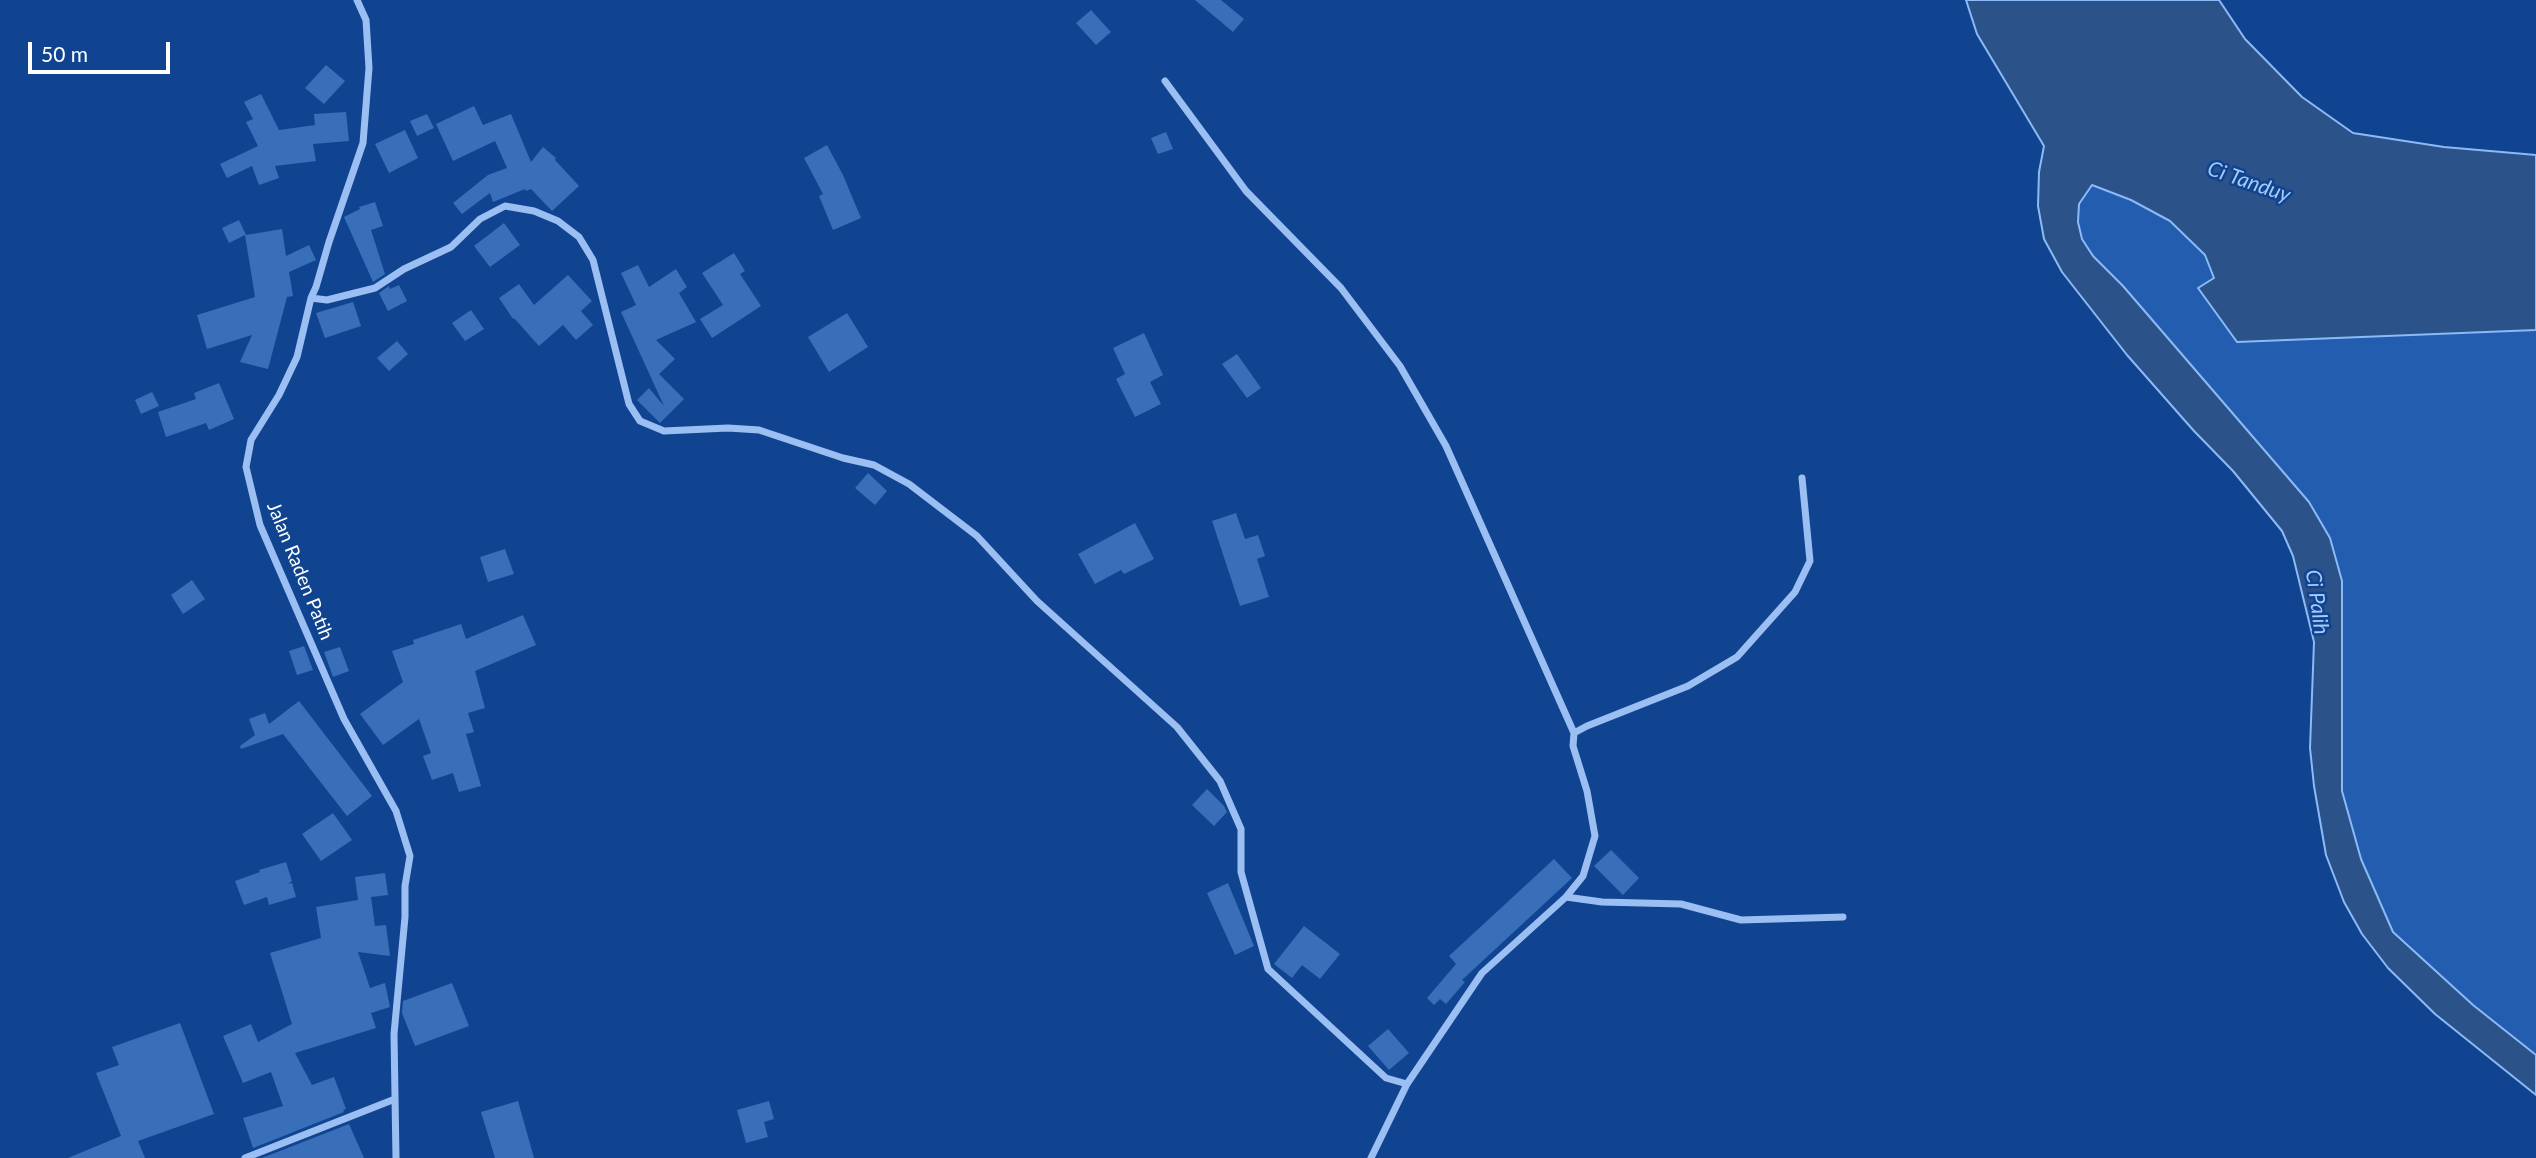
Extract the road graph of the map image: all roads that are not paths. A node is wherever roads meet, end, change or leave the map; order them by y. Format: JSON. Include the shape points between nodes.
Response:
{"nodes":[{"id":1,"x":357,"y":0,"type":"edge"},
{"id":2,"x":1165,"y":81,"type":"dead end"},
{"id":3,"x":311,"y":298,"type":"junction"},
{"id":4,"x":1802,"y":478,"type":"dead end"},
{"id":5,"x":1574,"y":733,"type":"junction"},
{"id":6,"x":1566,"y":897,"type":"junction"},
{"id":7,"x":1843,"y":917,"type":"dead end"},
{"id":8,"x":1406,"y":1084,"type":"junction"},
{"id":9,"x":395,"y":1099,"type":"junction"},
{"id":10,"x":245,"y":1158,"type":"edge"},
{"id":11,"x":396,"y":1158,"type":"edge"},
{"id":12,"x":1371,"y":1158,"type":"edge"}],
"edges":[{"from":1,"to":3,"type":"street","name":"Jalan Raden Patih","via":[[366,20],[369,68],[363,143]]},
{"from":2,"to":5,"type":"street","via":[[1246,191],[1341,288],[1400,366],[1446,446]]},
{"from":3,"to":8,"type":"street","via":[[327,300],[375,288],[451,247],[480,219],[505,206],[534,211],[579,237],[593,260],[629,404],[640,421],[664,431],[760,430],[874,465],[909,484],[977,536],[1037,601],[1177,727],[1220,781],[1241,829],[1241,873],[1268,969],[1386,1078]]},
{"from":3,"to":9,"type":"street","name":"Jalan Raden Patih","via":[[297,357],[251,440],[246,467],[260,525],[344,719],[396,811],[410,856],[396,1002]]},
{"from":4,"to":5,"type":"street","via":[[1810,561],[1795,593],[1737,657],[1688,686]]},
{"from":5,"to":6,"type":"street","via":[[1573,746],[1595,836],[1583,876]]},
{"from":6,"to":7,"type":"street","via":[[1681,904],[1741,920]]},
{"from":6,"to":8,"type":"street","via":[[1482,973]]},
{"from":8,"to":12,"type":"street"},
{"from":9,"to":10,"type":"street"},
{"from":9,"to":11,"type":"street","name":"Jalan Raden Patih"}]}
